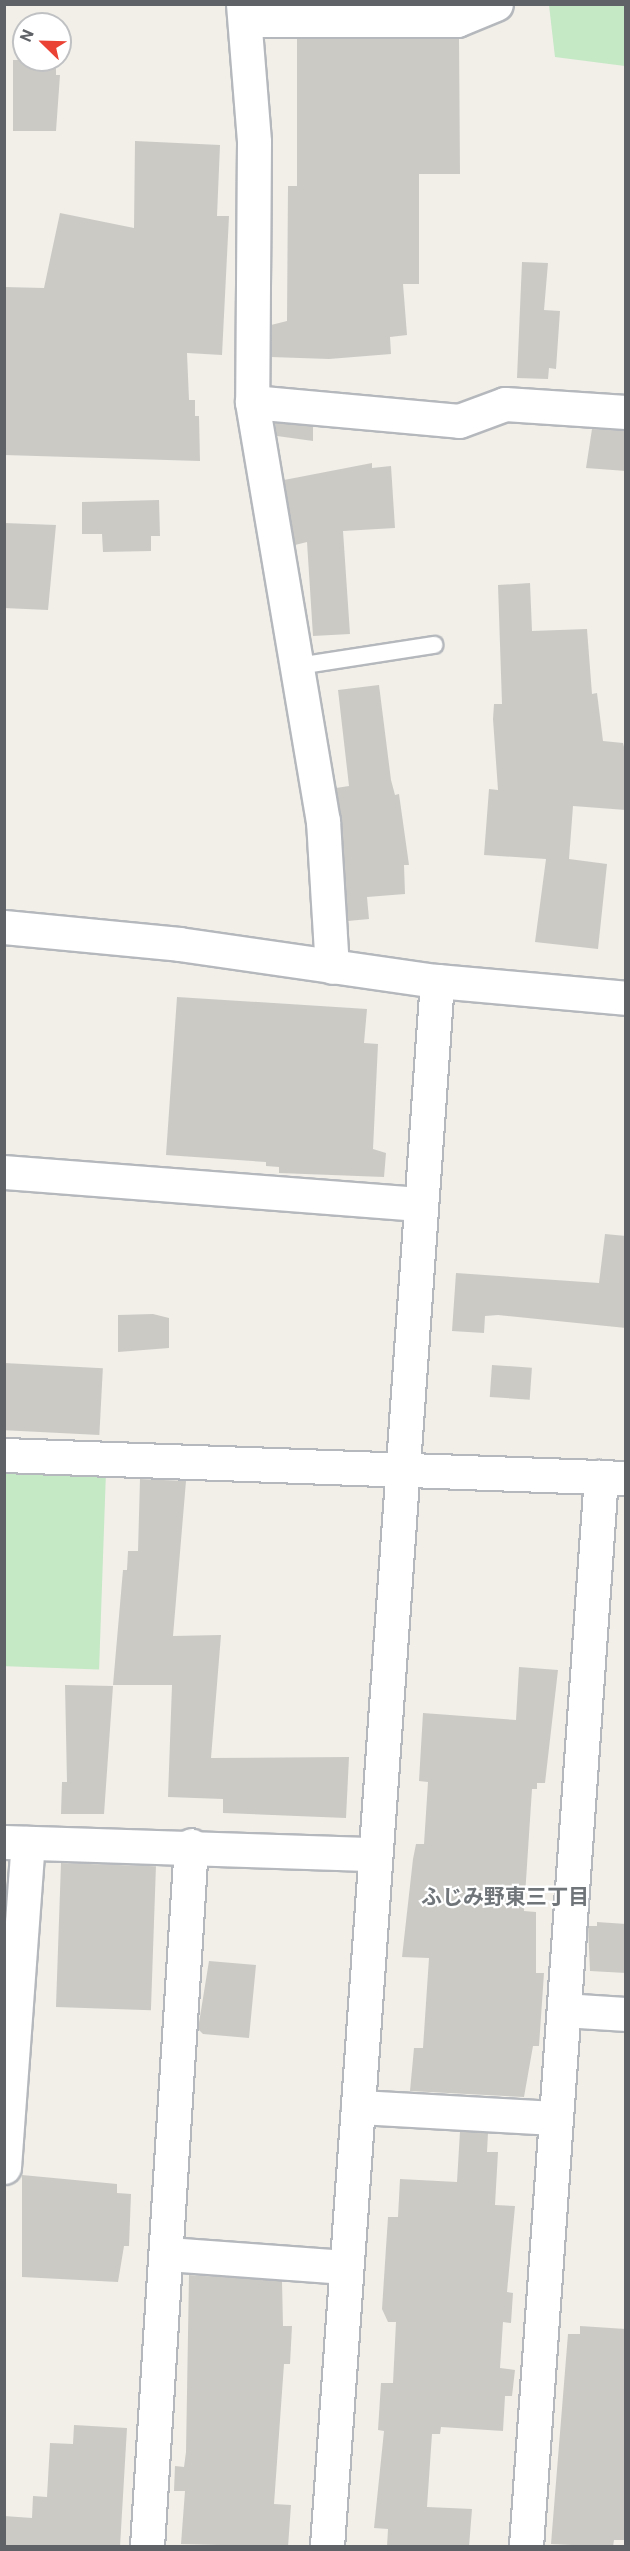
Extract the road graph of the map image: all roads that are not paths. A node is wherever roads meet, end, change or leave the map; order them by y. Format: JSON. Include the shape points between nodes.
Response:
{"nodes":[{"id":1,"x":495,"y":4,"type":"edge"},
{"id":2,"x":244,"y":12,"type":"edge"},
{"id":3,"x":252,"y":402,"type":"junction"},
{"id":4,"x":626,"y":412,"type":"edge"},
{"id":5,"x":434,"y":645,"type":"dead end"},
{"id":6,"x":298,"y":666,"type":"junction"},
{"id":7,"x":4,"y":927,"type":"edge"},
{"id":8,"x":332,"y":967,"type":"junction"},
{"id":9,"x":437,"y":981,"type":"junction"},
{"id":10,"x":626,"y":998,"type":"edge"},
{"id":11,"x":4,"y":1172,"type":"edge"},
{"id":12,"x":419,"y":1204,"type":"junction"},
{"id":13,"x":4,"y":1455,"type":"edge"},
{"id":14,"x":404,"y":1470,"type":"junction"},
{"id":15,"x":613,"y":1478,"type":"edge"},
{"id":16,"x":16,"y":1843,"type":"edge"},
{"id":17,"x":191,"y":1845,"type":"junction"},
{"id":18,"x":374,"y":1854,"type":"junction"},
{"id":19,"x":564,"y":2010,"type":"junction"},
{"id":20,"x":626,"y":2014,"type":"edge"},
{"id":21,"x":358,"y":2107,"type":"junction"},
{"id":22,"x":556,"y":2118,"type":"junction"},
{"id":23,"x":4,"y":2167,"type":"edge"},
{"id":24,"x":167,"y":2254,"type":"junction"},
{"id":25,"x":346,"y":2267,"type":"junction"},
{"id":26,"x":147,"y":2547,"type":"edge"},
{"id":27,"x":327,"y":2547,"type":"edge"},
{"id":28,"x":526,"y":2547,"type":"edge"}],
"edges":[{"from":1,"to":2,"type":"street","via":[[458,20]]},
{"from":2,"to":3,"type":"street","via":[[254,142]]},
{"from":3,"to":4,"type":"street","via":[[459,421],[506,404]]},
{"from":3,"to":6,"type":"street"},
{"from":5,"to":6,"type":"lane"},
{"from":6,"to":8,"type":"street","via":[[323,821]]},
{"from":7,"to":8,"type":"street","via":[[180,944]]},
{"from":8,"to":9,"type":"street"},
{"from":9,"to":10,"type":"street"},
{"from":9,"to":12,"type":"street"},
{"from":11,"to":12,"type":"street"},
{"from":12,"to":14,"type":"street"},
{"from":13,"to":14,"type":"street"},
{"from":14,"to":15,"type":"street"},
{"from":14,"to":18,"type":"street"},
{"from":15,"to":19,"type":"street"},
{"from":16,"to":17,"type":"street"},
{"from":16,"to":23,"type":"street"},
{"from":17,"to":18,"type":"street"},
{"from":17,"to":24,"type":"street"},
{"from":18,"to":21,"type":"street"},
{"from":19,"to":20,"type":"street"},
{"from":19,"to":22,"type":"street"},
{"from":21,"to":22,"type":"street"},
{"from":21,"to":25,"type":"street"},
{"from":22,"to":28,"type":"street"},
{"from":24,"to":25,"type":"street"},
{"from":24,"to":26,"type":"street"},
{"from":25,"to":27,"type":"street"}]}
